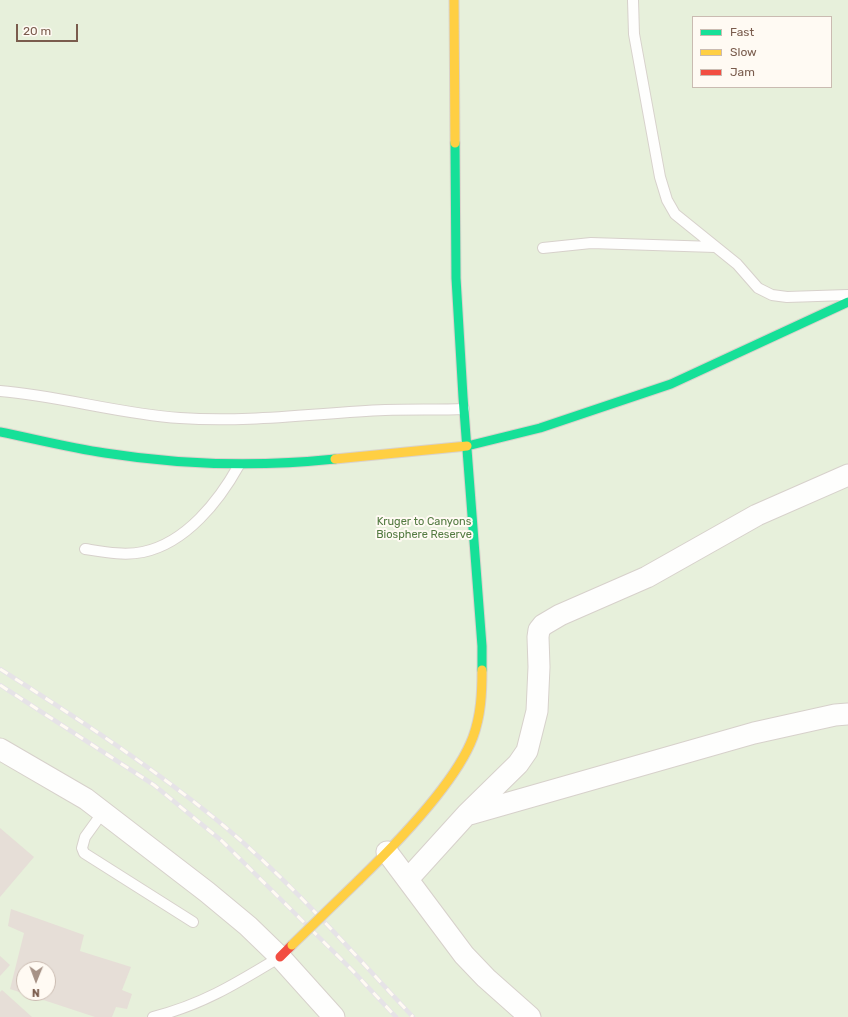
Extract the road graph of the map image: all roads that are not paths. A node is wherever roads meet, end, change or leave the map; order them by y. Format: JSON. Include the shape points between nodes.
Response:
{"nodes":[{"id":1,"x":454,"y":0,"type":"edge"},
{"id":2,"x":633,"y":0,"type":"edge"},
{"id":3,"x":715,"y":247,"type":"junction"},
{"id":4,"x":543,"y":248,"type":"dead end"},
{"id":5,"x":848,"y":295,"type":"edge"},
{"id":6,"x":848,"y":302,"type":"edge"},
{"id":7,"x":0,"y":392,"type":"edge"},
{"id":8,"x":464,"y":409,"type":"junction"},
{"id":9,"x":0,"y":432,"type":"edge"},
{"id":10,"x":467,"y":446,"type":"junction"},
{"id":11,"x":239,"y":465,"type":"junction"},
{"id":12,"x":848,"y":476,"type":"edge"},
{"id":13,"x":85,"y":549,"type":"dead end"},
{"id":14,"x":848,"y":714,"type":"edge"},
{"id":15,"x":0,"y":749,"type":"edge"},
{"id":16,"x":103,"y":812,"type":"junction"},
{"id":17,"x":467,"y":814,"type":"junction"},
{"id":18,"x":387,"y":852,"type":"junction"},
{"id":19,"x":408,"y":879,"type":"junction"},
{"id":20,"x":193,"y":922,"type":"dead end"},
{"id":21,"x":286,"y":951,"type":"junction"},
{"id":22,"x":153,"y":1017,"type":"edge"},
{"id":23,"x":334,"y":1017,"type":"edge"},
{"id":24,"x":530,"y":1017,"type":"edge"}],
"edges":[{"from":1,"to":8,"type":"street","via":[[456,278]]},
{"from":2,"to":3,"type":"lane","via":[[634,34],[660,177],[667,200],[676,214]]},
{"from":3,"to":4,"type":"lane","via":[[591,243]]},
{"from":3,"to":5,"type":"lane","via":[[737,264],[758,288],[772,295]]},
{"from":6,"to":10,"type":"street","via":[[671,384],[540,428]]},
{"from":7,"to":8,"type":"lane","via":[[41,395],[130,412],[180,418],[291,418],[385,410]]},
{"from":8,"to":10,"type":"street"},
{"from":9,"to":11,"type":"street","via":[[104,453]]},
{"from":10,"to":11,"type":"street"},
{"from":10,"to":18,"type":"street","via":[[482,646],[482,687],[475,731],[451,775],[429,806]]},
{"from":11,"to":13,"type":"lane","via":[[227,487],[206,513],[162,546],[142,553]]},
{"from":12,"to":17,"type":"street","via":[[757,515],[647,577],[543,625],[538,638],[537,711],[527,751],[518,764]]},
{"from":14,"to":17,"type":"street","via":[[754,732]]},
{"from":15,"to":16,"type":"street","via":[[86,799]]},
{"from":16,"to":20,"type":"lane","via":[[85,838],[82,848],[84,853]]},
{"from":16,"to":21,"type":"street","via":[[248,926]]},
{"from":17,"to":19,"type":"street"},
{"from":18,"to":19,"type":"street"},
{"from":18,"to":21,"type":"street","bridge":true},
{"from":19,"to":24,"type":"street","via":[[464,955]]},
{"from":21,"to":22,"type":"lane","via":[[193,1006]]},
{"from":21,"to":23,"type":"street"}]}
